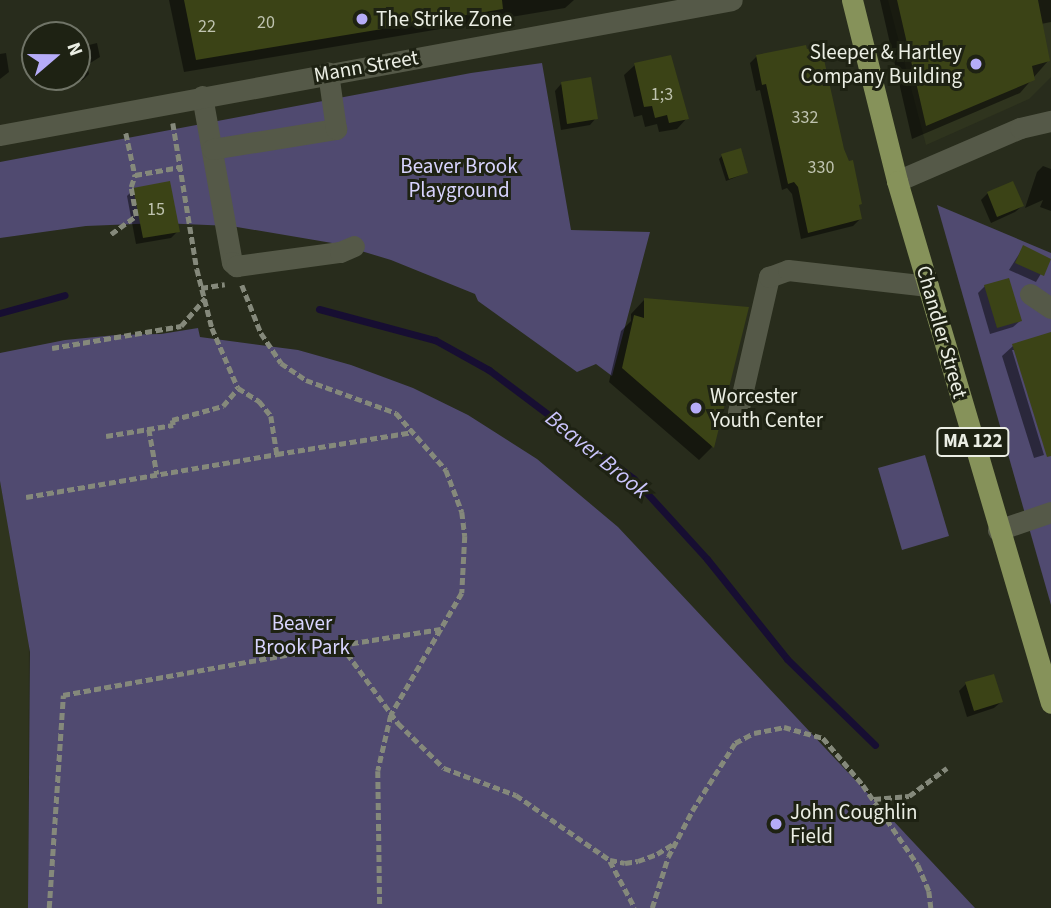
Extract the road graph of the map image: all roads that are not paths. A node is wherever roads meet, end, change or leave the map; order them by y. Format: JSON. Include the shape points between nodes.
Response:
{"nodes":[{"id":1,"x":733,"y":0,"type":"edge"},
{"id":2,"x":852,"y":0,"type":"edge"},
{"id":3,"x":623,"y":10,"type":"edge"},
{"id":4,"x":328,"y":73,"type":"junction"},
{"id":5,"x":202,"y":96,"type":"junction"},
{"id":6,"x":1051,"y":121,"type":"edge"},
{"id":7,"x":0,"y":135,"type":"edge"},
{"id":8,"x":212,"y":149,"type":"junction"},
{"id":9,"x":897,"y":181,"type":"junction"},
{"id":10,"x":354,"y":246,"type":"dead end"},
{"id":11,"x":929,"y":286,"type":"junction"},
{"id":12,"x":1030,"y":294,"type":"dead end"},
{"id":13,"x":1051,"y":308,"type":"edge"},
{"id":14,"x":738,"y":412,"type":"dead end"},
{"id":15,"x":1051,"y":512,"type":"edge"},
{"id":16,"x":998,"y":530,"type":"junction"},
{"id":17,"x":1051,"y":703,"type":"edge"}],
"edges":[{"from":1,"to":3,"type":"street","name":"Mann Street"},
{"from":2,"to":9,"type":"main road","name":"Chandler Street","number":"MA 122"},
{"from":3,"to":4,"type":"street","name":"Mann Street"},
{"from":4,"to":5,"type":"street","name":"Mann Street"},
{"from":4,"to":8,"type":"street","via":[[336,128]]},
{"from":5,"to":7,"type":"street","name":"Mann Street"},
{"from":5,"to":8,"type":"street"},
{"from":6,"to":9,"type":"street","via":[[1020,128]]},
{"from":8,"to":10,"type":"street","via":[[236,267]]},
{"from":9,"to":11,"type":"main road","name":"Chandler Street","number":"MA 122"},
{"from":11,"to":14,"type":"street","via":[[788,270],[769,277]]},
{"from":11,"to":16,"type":"main road","name":"Chandler Street","number":"MA 122"},
{"from":12,"to":13,"type":"street"},
{"from":15,"to":16,"type":"street"},
{"from":16,"to":17,"type":"main road","name":"Chandler Street","number":"MA 122"}]}
